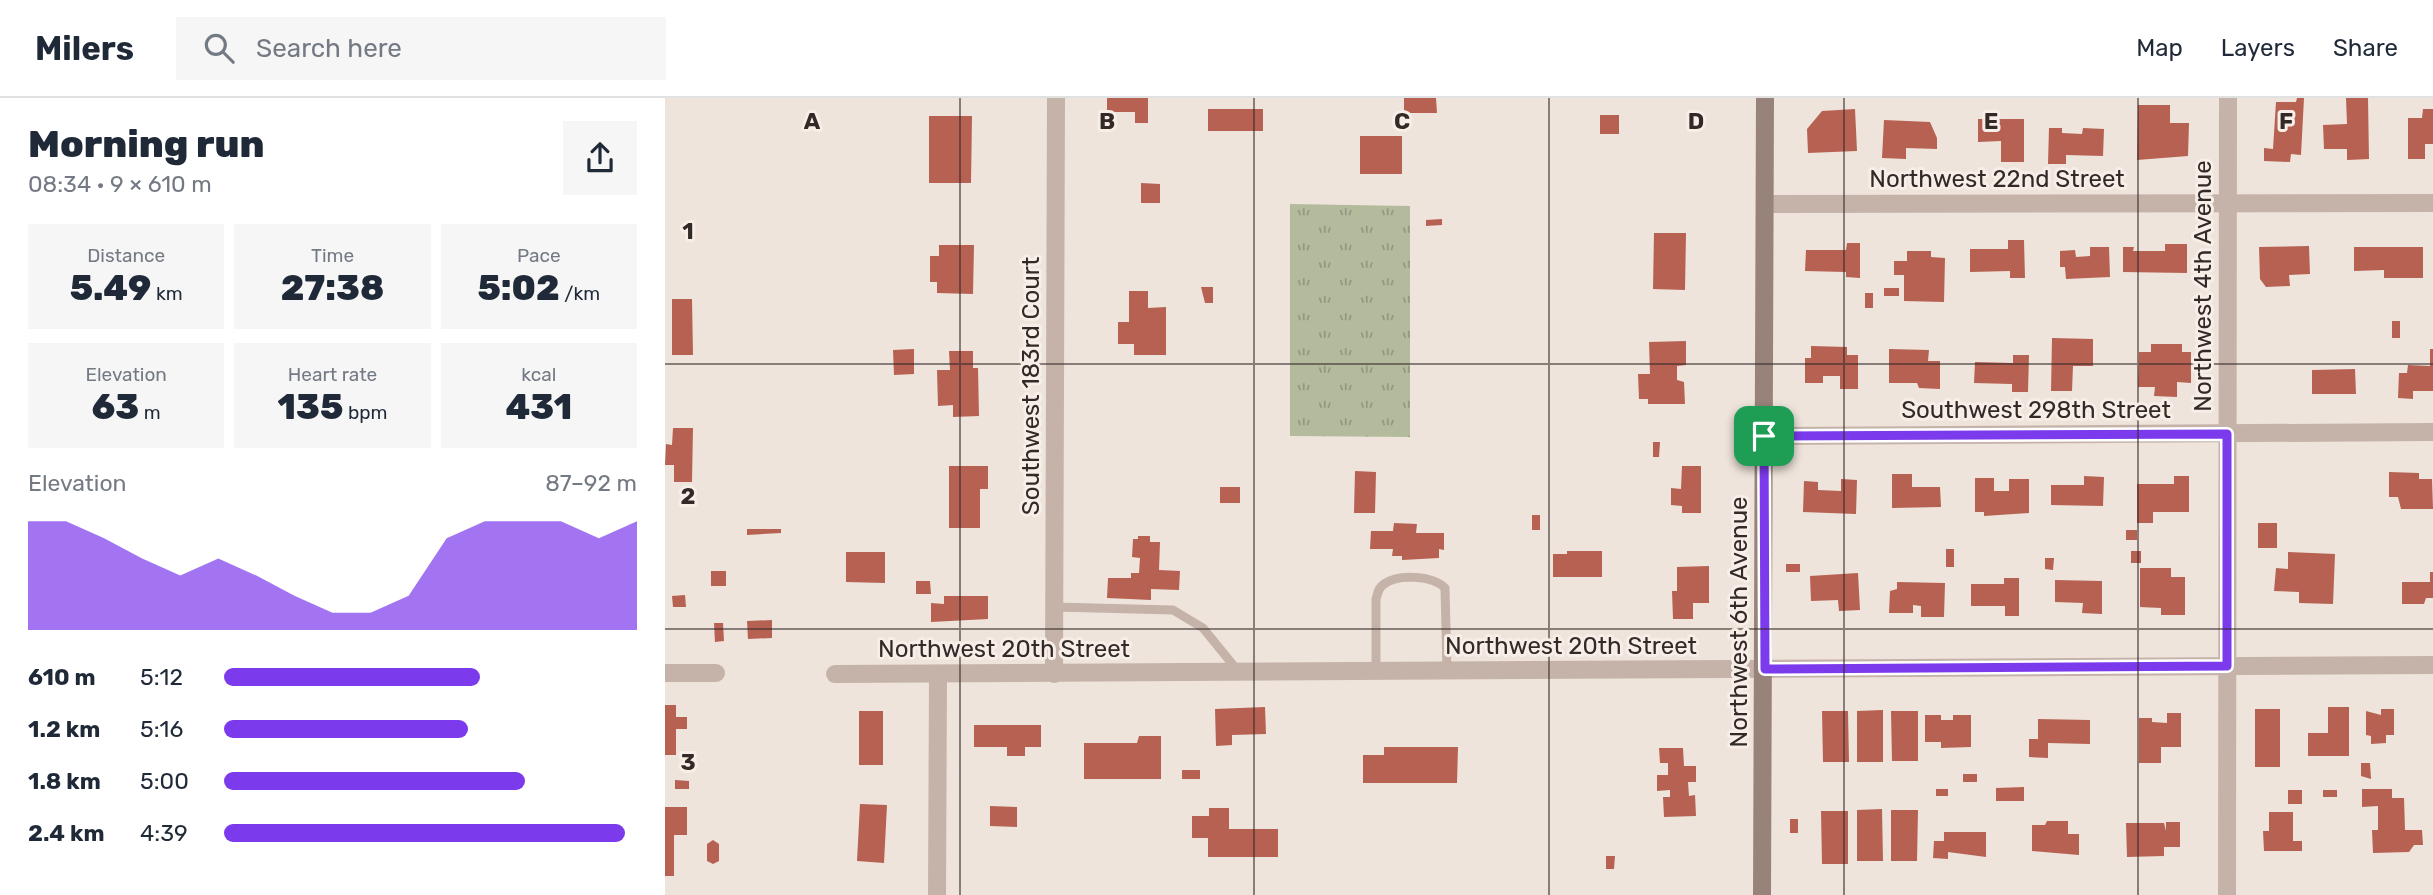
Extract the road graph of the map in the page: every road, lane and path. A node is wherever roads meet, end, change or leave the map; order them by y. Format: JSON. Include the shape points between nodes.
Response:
{"nodes":[{"id":1,"x":1056,"y":98,"type":"edge"},
{"id":2,"x":1765,"y":98,"type":"edge"},
{"id":3,"x":2228,"y":98,"type":"edge"},
{"id":4,"x":2433,"y":203,"type":"edge"},
{"id":5,"x":1766,"y":204,"type":"junction"},
{"id":6,"x":2228,"y":204,"type":"junction"},
{"id":7,"x":2433,"y":432,"type":"edge"},
{"id":8,"x":2227,"y":434,"type":"junction"},
{"id":9,"x":1764,"y":436,"type":"junction"},
{"id":10,"x":1055,"y":607,"type":"junction"},
{"id":11,"x":2433,"y":665,"type":"edge"},
{"id":12,"x":2227,"y":666,"type":"junction"},
{"id":13,"x":1765,"y":669,"type":"junction"},
{"id":14,"x":1447,"y":671,"type":"junction"},
{"id":15,"x":1375,"y":672,"type":"junction"},
{"id":16,"x":665,"y":673,"type":"edge"},
{"id":17,"x":716,"y":673,"type":"dead end"},
{"id":18,"x":1239,"y":673,"type":"junction"},
{"id":19,"x":835,"y":674,"type":"dead end"},
{"id":20,"x":1054,"y":674,"type":"junction"},
{"id":21,"x":938,"y":675,"type":"junction"},
{"id":22,"x":937,"y":895,"type":"edge"},
{"id":23,"x":1762,"y":895,"type":"edge"},
{"id":24,"x":2227,"y":895,"type":"edge"}],
"edges":[{"from":1,"to":10,"type":"street","name":"Southwest 183rd Court"},
{"from":2,"to":5,"type":"street","name":"Northwest 6th Avenue"},
{"from":3,"to":6,"type":"street","name":"Northwest 4th Avenue"},
{"from":4,"to":6,"type":"street","name":"Northwest 22nd Street"},
{"from":5,"to":6,"type":"street","name":"Northwest 22nd Street"},
{"from":5,"to":9,"type":"street","name":"Northwest 6th Avenue"},
{"from":6,"to":8,"type":"street","name":"Northwest 4th Avenue"},
{"from":7,"to":8,"type":"street","name":"Southwest 298th Street"},
{"from":8,"to":9,"type":"street","name":"Southwest 298th Street"},
{"from":8,"to":12,"type":"street","name":"Northwest 4th Avenue"},
{"from":9,"to":13,"type":"street","name":"Northwest 6th Avenue"},
{"from":10,"to":18,"type":"lane","via":[[1173,610],[1203,628]]},
{"from":10,"to":20,"type":"street","name":"Southwest 183rd Court"},
{"from":11,"to":12,"type":"street","name":"Northwest 20th Street"},
{"from":12,"to":13,"type":"street","name":"Northwest 20th Street"},
{"from":12,"to":24,"type":"street","name":"Northwest 4th Avenue"},
{"from":13,"to":14,"type":"street","name":"Northwest 20th Street"},
{"from":13,"to":23,"type":"street","name":"Northwest 6th Avenue"},
{"from":14,"to":15,"type":"street","name":"Northwest 20th Street"},
{"from":14,"to":15,"type":"lane","via":[[1445,588],[1439,582],[1416,578],[1385,582],[1379,589]]},
{"from":15,"to":18,"type":"street","name":"Northwest 20th Street"},
{"from":16,"to":17,"type":"street"},
{"from":18,"to":20,"type":"street","name":"Northwest 20th Street"},
{"from":19,"to":21,"type":"street","name":"Northwest 20th Street"},
{"from":20,"to":21,"type":"street","name":"Northwest 20th Street"},
{"from":21,"to":22,"type":"street"}]}
